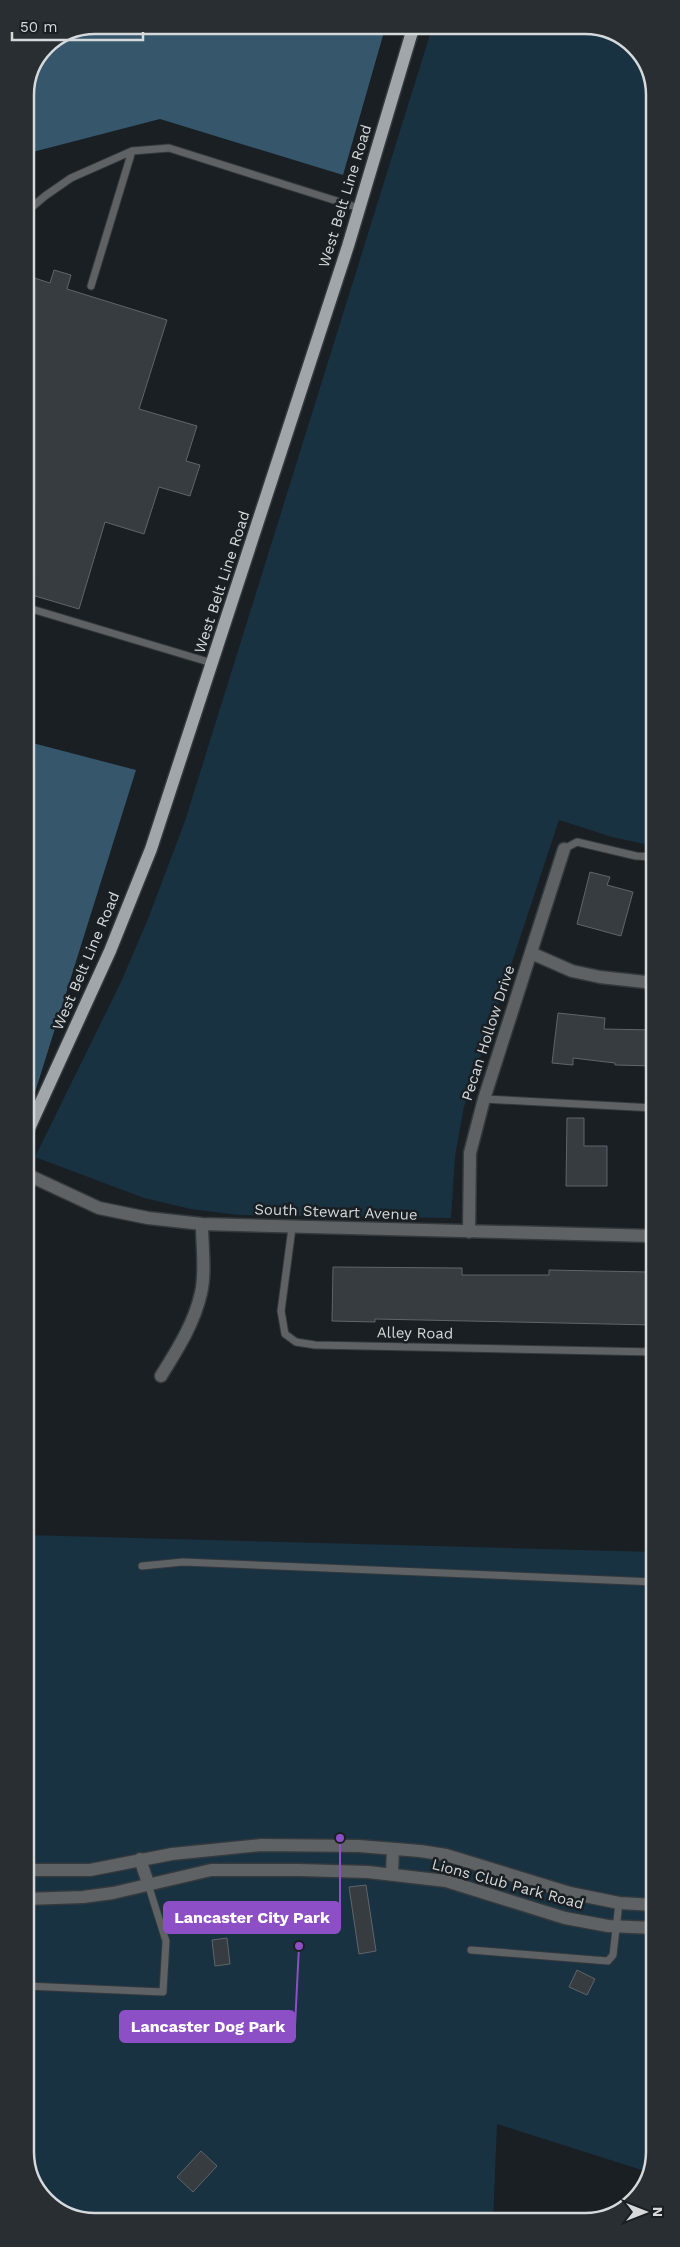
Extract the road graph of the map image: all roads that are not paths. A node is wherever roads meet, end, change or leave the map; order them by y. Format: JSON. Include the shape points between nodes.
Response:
{"nodes":[{"id":1,"x":411,"y":34,"type":"edge"},
{"id":2,"x":132,"y":151,"type":"junction"},
{"id":3,"x":34,"y":205,"type":"edge"},
{"id":4,"x":360,"y":208,"type":"junction"},
{"id":5,"x":91,"y":286,"type":"dead end"},
{"id":6,"x":35,"y":610,"type":"dead end"},
{"id":7,"x":212,"y":663,"type":"junction"},
{"id":8,"x":564,"y":849,"type":"joint"},
{"id":9,"x":646,"y":857,"type":"edge"},
{"id":10,"x":531,"y":953,"type":"junction"},
{"id":11,"x":646,"y":982,"type":"edge"},
{"id":12,"x":484,"y":1099,"type":"junction"},
{"id":13,"x":646,"y":1108,"type":"edge"},
{"id":14,"x":34,"y":1117,"type":"edge"},
{"id":15,"x":34,"y":1178,"type":"edge"},
{"id":16,"x":202,"y":1224,"type":"junction"},
{"id":17,"x":292,"y":1228,"type":"junction"},
{"id":18,"x":469,"y":1232,"type":"junction"},
{"id":19,"x":646,"y":1236,"type":"edge"},
{"id":20,"x":646,"y":1352,"type":"edge"},
{"id":21,"x":161,"y":1376,"type":"dead end"},
{"id":22,"x":142,"y":1566,"type":"dead end"},
{"id":23,"x":646,"y":1582,"type":"edge"},
{"id":24,"x":393,"y":1849,"type":"junction"},
{"id":25,"x":190,"y":1852,"type":"junction"},
{"id":26,"x":140,"y":1859,"type":"junction"},
{"id":27,"x":34,"y":1870,"type":"edge"},
{"id":28,"x":194,"y":1872,"type":"junction"},
{"id":29,"x":392,"y":1874,"type":"junction"},
{"id":30,"x":148,"y":1883,"type":"junction"},
{"id":31,"x":34,"y":1899,"type":"edge"},
{"id":32,"x":619,"y":1903,"type":"junction"},
{"id":33,"x":646,"y":1905,"type":"edge"},
{"id":34,"x":615,"y":1926,"type":"junction"},
{"id":35,"x":646,"y":1928,"type":"edge"},
{"id":36,"x":471,"y":1950,"type":"dead end"},
{"id":37,"x":34,"y":1986,"type":"edge"}],
"edges":[{"from":1,"to":4,"type":"main road","name":"West Belt Line Road"},
{"from":2,"to":3,"type":"lane","via":[[71,178]]},
{"from":2,"to":4,"type":"lane","via":[[169,148]]},
{"from":2,"to":5,"type":"lane"},
{"from":4,"to":7,"type":"main road","name":"West Belt Line Road"},
{"from":6,"to":7,"type":"lane"},
{"from":7,"to":14,"type":"main road","name":"West Belt Line Road","via":[[151,849],[110,951]]},
{"from":8,"to":9,"type":"lane","via":[[577,842]]},
{"from":8,"to":10,"type":"street","name":"Pecan Hollow Drive"},
{"from":10,"to":11,"type":"street","via":[[572,971],[600,978]]},
{"from":10,"to":12,"type":"street","name":"Pecan Hollow Drive"},
{"from":12,"to":13,"type":"lane"},
{"from":12,"to":18,"type":"street","name":"Pecan Hollow Drive","via":[[470,1153]]},
{"from":15,"to":16,"type":"street","name":"South Stewart Avenue","via":[[98,1208]]},
{"from":16,"to":17,"type":"street","name":"South Stewart Avenue"},
{"from":16,"to":21,"type":"street","via":[[201,1292],[186,1333]]},
{"from":17,"to":18,"type":"street","name":"South Stewart Avenue"},
{"from":17,"to":20,"type":"lane","name":"Alley Road","via":[[282,1311],[285,1334],[296,1342]]},
{"from":18,"to":19,"type":"street","name":"South Stewart Avenue"},
{"from":22,"to":23,"type":"lane","via":[[183,1562]]},
{"from":24,"to":25,"type":"street","name":"Lions Club Park Road","via":[[262,1845]]},
{"from":24,"to":29,"type":"street"},
{"from":24,"to":32,"type":"street","name":"Lions Club Park Road","via":[[446,1855],[570,1893]]},
{"from":25,"to":26,"type":"street","name":"Lions Club Park Road"},
{"from":25,"to":28,"type":"street"},
{"from":26,"to":27,"type":"street","name":"Lions Club Park Road","via":[[90,1870]]},
{"from":26,"to":30,"type":"street"},
{"from":28,"to":29,"type":"street","name":"Lions Club Park Road","via":[[299,1870]]},
{"from":28,"to":30,"type":"street","name":"Lions Club Park Road"},
{"from":29,"to":34,"type":"street","name":"Lions Club Park Road","via":[[446,1881],[565,1918]]},
{"from":30,"to":31,"type":"street","name":"Lions Club Park Road","via":[[113,1893]]},
{"from":30,"to":37,"type":"lane","via":[[166,1942],[164,1992]]},
{"from":32,"to":33,"type":"street","name":"Lions Club Park Road"},
{"from":32,"to":34,"type":"lane"},
{"from":34,"to":35,"type":"street","name":"Lions Club Park Road"},
{"from":34,"to":36,"type":"lane","via":[[613,1955],[608,1961]]}]}
